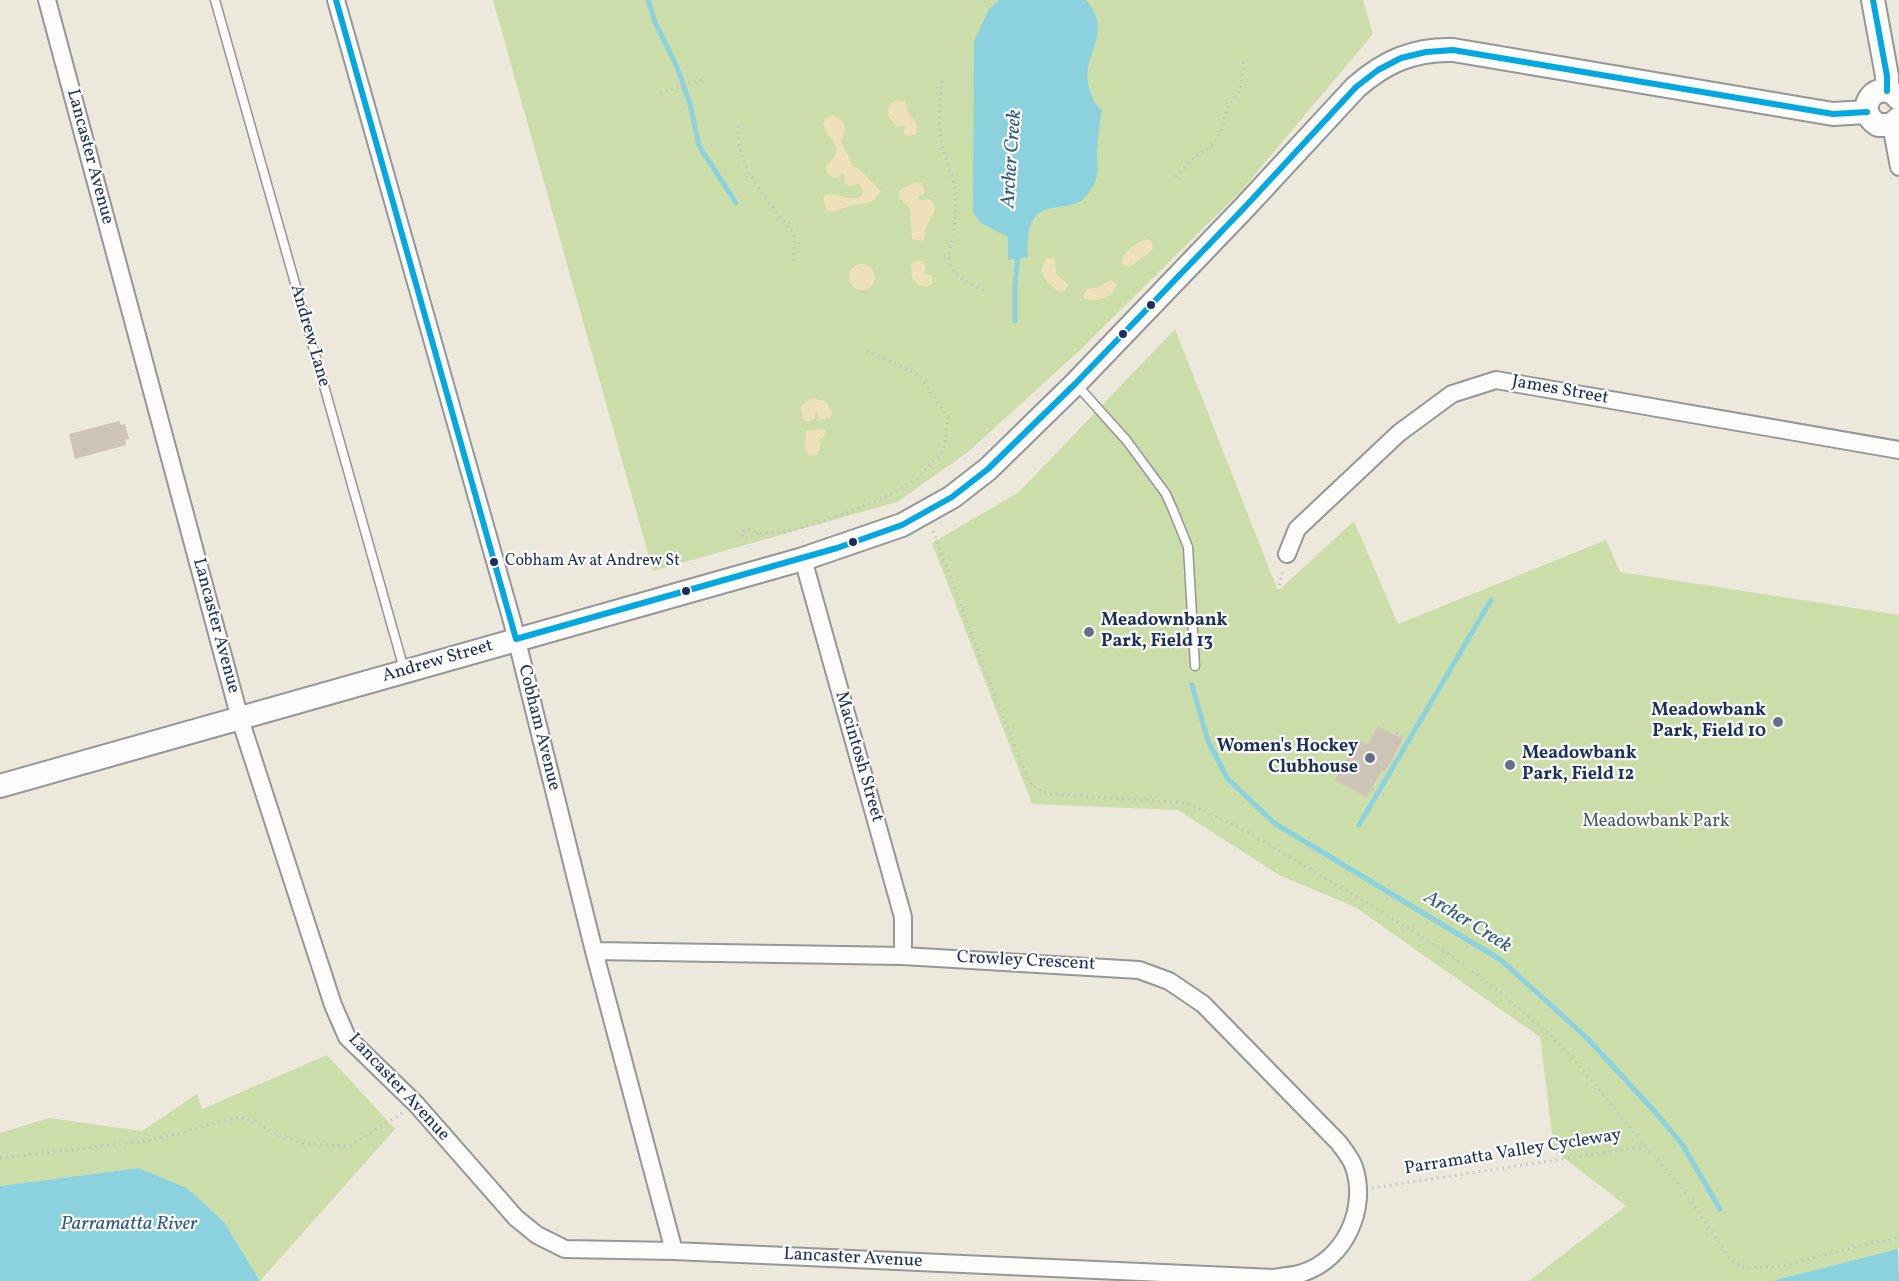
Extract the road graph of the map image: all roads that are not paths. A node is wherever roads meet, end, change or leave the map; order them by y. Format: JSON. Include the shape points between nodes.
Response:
{"nodes":[{"id":1,"x":47,"y":0,"type":"edge"},
{"id":2,"x":215,"y":0,"type":"edge"},
{"id":3,"x":336,"y":0,"type":"edge"},
{"id":4,"x":1874,"y":0,"type":"edge"},
{"id":5,"x":1893,"y":95,"type":"edge"},
{"id":6,"x":1867,"y":112,"type":"junction"},
{"id":7,"x":1895,"y":121,"type":"edge"},
{"id":8,"x":1899,"y":167,"type":"edge"},
{"id":9,"x":1075,"y":384,"type":"junction"},
{"id":10,"x":1899,"y":450,"type":"edge"},
{"id":11,"x":1287,"y":554,"type":"road end"},
{"id":12,"x":803,"y":559,"type":"junction"},
{"id":13,"x":516,"y":639,"type":"junction"},
{"id":14,"x":1195,"y":666,"type":"dead end"},
{"id":15,"x":404,"y":672,"type":"junction"},
{"id":16,"x":240,"y":720,"type":"junction"},
{"id":17,"x":0,"y":786,"type":"edge"},
{"id":18,"x":594,"y":951,"type":"junction"},
{"id":19,"x":903,"y":956,"type":"junction"},
{"id":20,"x":1359,"y":1189,"type":"joint"},
{"id":21,"x":674,"y":1251,"type":"junction"}],
"edges":[{"from":1,"to":16,"type":"street","name":"Lancaster Avenue"},
{"from":2,"to":15,"type":"lane","name":"Andrew Lane"},
{"from":3,"to":13,"type":"street","name":"Cobham Avenue"},
{"from":4,"to":5,"type":"main road"},
{"from":5,"to":6,"type":"main road","via":[[1875,93],[1866,106]]},
{"from":6,"to":7,"type":"main road","via":[[1878,125]]},
{"from":6,"to":9,"type":"main road","name":"Andrew Street","via":[[1833,114],[1454,50],[1430,49],[1407,56],[1373,73],[1356,87]]},
{"from":7,"to":8,"type":"street"},
{"from":9,"to":12,"type":"main road","name":"Andrew Street","via":[[988,469],[952,497],[874,535]]},
{"from":9,"to":14,"type":"lane","via":[[1127,441],[1166,494],[1173,510],[1188,547]]},
{"from":10,"to":11,"type":"street","name":"James Street","via":[[1496,380],[1452,394],[1400,433],[1297,530]]},
{"from":12,"to":13,"type":"main road","name":"Andrew Street"},
{"from":12,"to":19,"type":"street","name":"Macintosh Street","via":[[903,917]]},
{"from":13,"to":15,"type":"main road","name":"Andrew Street"},
{"from":13,"to":18,"type":"street","name":"Cobham Avenue"},
{"from":15,"to":16,"type":"main road","name":"Andrew Street"},
{"from":16,"to":17,"type":"main road","name":"Andrew Street"},
{"from":16,"to":21,"type":"street","name":"Lancaster Avenue","via":[[347,1038],[416,1104],[516,1218],[537,1235],[565,1249]]},
{"from":18,"to":19,"type":"street","name":"Crowley Crescent"},
{"from":18,"to":21,"type":"street","name":"Cobham Avenue"},
{"from":19,"to":20,"type":"street","name":"Crowley Crescent","via":[[1139,970],[1169,981],[1203,1004],[1339,1143],[1354,1165]]},
{"from":20,"to":21,"type":"street","name":"Lancaster Avenue","via":[[1357,1214],[1345,1239],[1326,1260],[1302,1273],[1274,1278]]}]}
